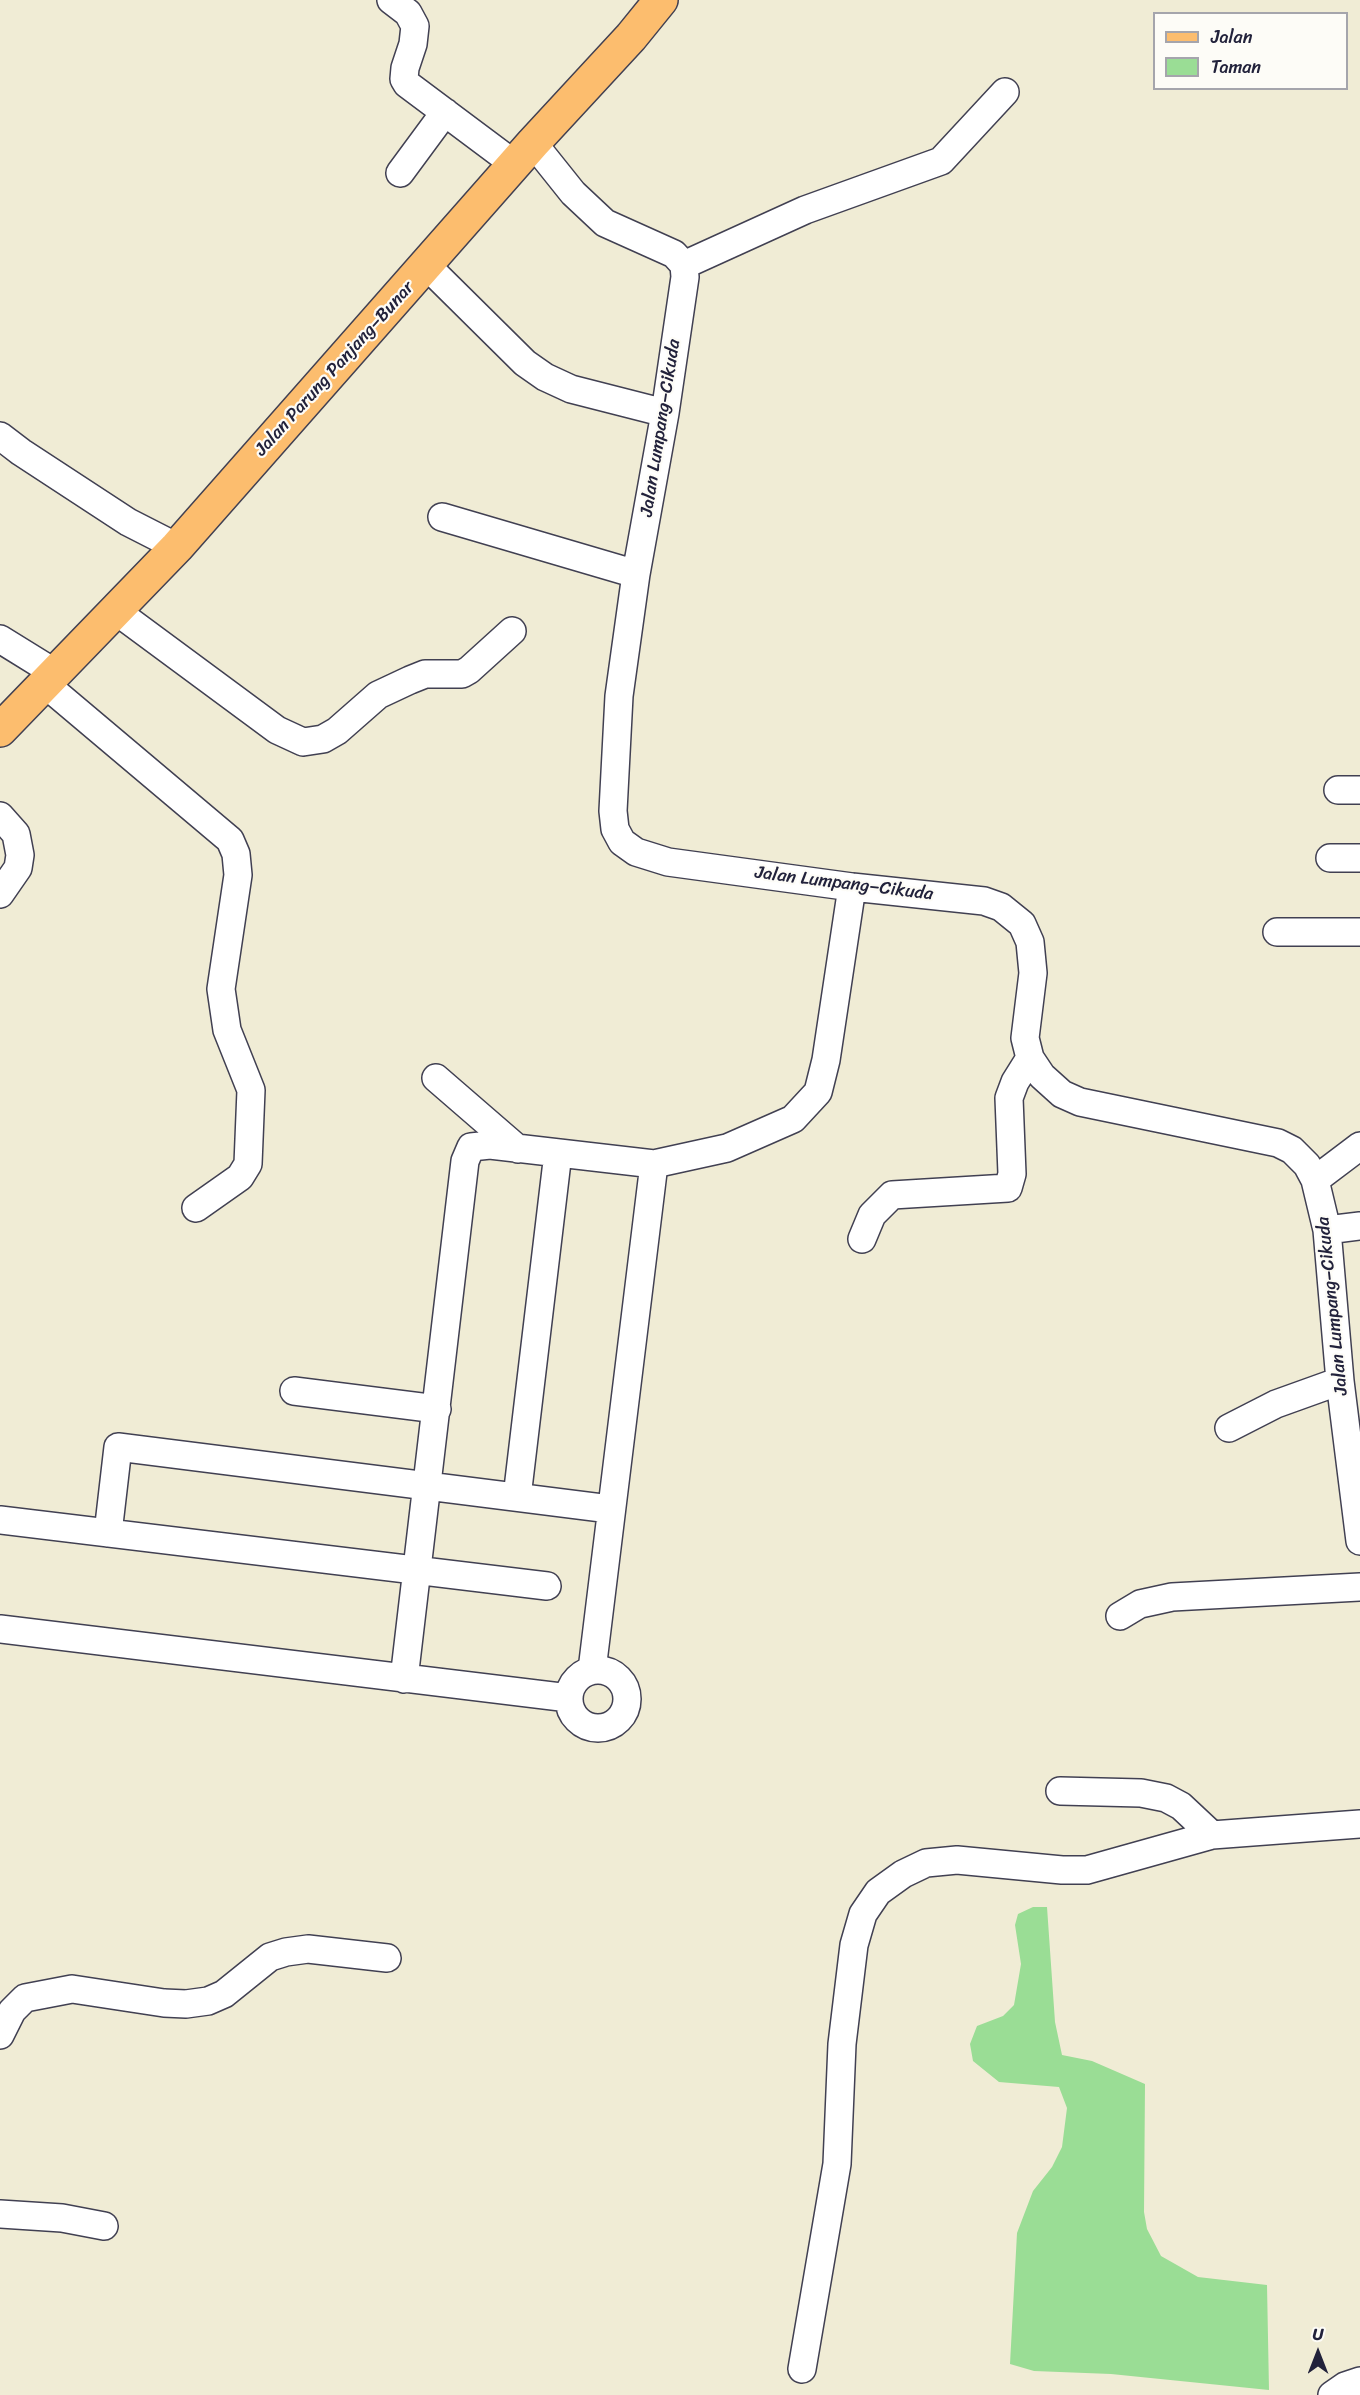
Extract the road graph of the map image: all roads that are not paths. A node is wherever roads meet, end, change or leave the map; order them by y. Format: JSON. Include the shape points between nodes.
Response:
{"nodes":[{"id":1,"x":391,"y":0,"type":"edge"},
{"id":2,"x":661,"y":0,"type":"edge"},
{"id":3,"x":1005,"y":92,"type":"dead end"},
{"id":4,"x":445,"y":112,"type":"junction"},
{"id":5,"x":524,"y":154,"type":"junction"},
{"id":6,"x":400,"y":172,"type":"dead end"},
{"id":7,"x":684,"y":265,"type":"junction"},
{"id":8,"x":427,"y":266,"type":"junction"},
{"id":9,"x":665,"y":413,"type":"junction"},
{"id":10,"x":0,"y":436,"type":"edge"},
{"id":11,"x":442,"y":517,"type":"dead end"},
{"id":12,"x":177,"y":548,"type":"junction"},
{"id":13,"x":636,"y":574,"type":"junction"},
{"id":14,"x":116,"y":611,"type":"junction"},
{"id":15,"x":512,"y":631,"type":"dead end"},
{"id":16,"x":0,"y":639,"type":"edge"},
{"id":17,"x":50,"y":678,"type":"junction"},
{"id":18,"x":0,"y":730,"type":"edge"},
{"id":19,"x":0,"y":816,"type":"edge"},
{"id":20,"x":1330,"y":858,"type":"dead end"},
{"id":21,"x":1360,"y":858,"type":"edge"},
{"id":22,"x":852,"y":887,"type":"junction"},
{"id":23,"x":0,"y":894,"type":"edge"},
{"id":24,"x":1277,"y":932,"type":"dead end"},
{"id":25,"x":1360,"y":932,"type":"edge"},
{"id":26,"x":1030,"y":1058,"type":"junction"},
{"id":27,"x":436,"y":1078,"type":"dead end"},
{"id":28,"x":1360,"y":1146,"type":"edge"},
{"id":29,"x":518,"y":1149,"type":"junction"},
{"id":30,"x":558,"y":1153,"type":"junction"},
{"id":31,"x":654,"y":1164,"type":"junction"},
{"id":32,"x":1316,"y":1180,"type":"junction"},
{"id":33,"x":196,"y":1208,"type":"dead end"},
{"id":34,"x":1360,"y":1226,"type":"edge"},
{"id":35,"x":1327,"y":1230,"type":"junction"},
{"id":36,"x":862,"y":1239,"type":"dead end"},
{"id":37,"x":1340,"y":1380,"type":"junction"},
{"id":38,"x":294,"y":1391,"type":"dead end"},
{"id":39,"x":436,"y":1408,"type":"junction"},
{"id":40,"x":1229,"y":1428,"type":"dead end"},
{"id":41,"x":428,"y":1485,"type":"junction"},
{"id":42,"x":517,"y":1497,"type":"junction"},
{"id":43,"x":610,"y":1509,"type":"junction"},
{"id":44,"x":0,"y":1520,"type":"edge"},
{"id":45,"x":108,"y":1533,"type":"junction"},
{"id":46,"x":1360,"y":1541,"type":"edge"},
{"id":47,"x":417,"y":1570,"type":"junction"},
{"id":48,"x":547,"y":1586,"type":"dead end"},
{"id":49,"x":1360,"y":1587,"type":"edge"},
{"id":50,"x":1120,"y":1616,"type":"dead end"},
{"id":51,"x":0,"y":1629,"type":"edge"},
{"id":52,"x":592,"y":1670,"type":"junction"},
{"id":53,"x":404,"y":1679,"type":"junction"},
{"id":54,"x":569,"y":1698,"type":"junction"},
{"id":55,"x":1060,"y":1791,"type":"dead end"},
{"id":56,"x":1360,"y":1824,"type":"edge"},
{"id":57,"x":1212,"y":1835,"type":"junction"},
{"id":58,"x":387,"y":1958,"type":"dead end"},
{"id":59,"x":0,"y":2035,"type":"edge"},
{"id":60,"x":0,"y":2214,"type":"edge"},
{"id":61,"x":104,"y":2226,"type":"dead end"},
{"id":62,"x":802,"y":2369,"type":"dead end"},
{"id":63,"x":1360,"y":2381,"type":"edge"},
{"id":64,"x":1332,"y":2395,"type":"edge"}],
"edges":[{"from":1,"to":4,"type":"street","via":[[408,13],[415,26],[404,79]]},
{"from":2,"to":5,"type":"main road","name":"Jalan Parung Panjang–Bunar"},
{"from":3,"to":7,"type":"street","via":[[941,161],[805,210]]},
{"from":4,"to":5,"type":"street"},
{"from":4,"to":6,"type":"street"},
{"from":5,"to":7,"type":"street","via":[[605,223],[674,254]]},
{"from":5,"to":8,"type":"main road","name":"Jalan Parung Panjang–Bunar"},
{"from":7,"to":9,"type":"street","name":"Jalan Lumpang–Cikuda","via":[[686,277]]},
{"from":8,"to":9,"type":"street","via":[[525,363],[545,377],[571,389]]},
{"from":8,"to":12,"type":"main road","name":"Jalan Parung Panjang–Bunar"},
{"from":9,"to":13,"type":"street","name":"Jalan Lumpang–Cikuda"},
{"from":10,"to":12,"type":"street","via":[[128,522]]},
{"from":11,"to":13,"type":"street"},
{"from":12,"to":14,"type":"main road","name":"Jalan Parung Panjang–Bunar"},
{"from":13,"to":22,"type":"street","name":"Jalan Lumpang–Cikuda","via":[[619,696],[614,811],[615,829],[622,842],[636,852],[668,862]]},
{"from":14,"to":15,"type":"street","via":[[277,730],[303,742],[323,739],[378,695],[410,680],[425,674],[462,674]]},
{"from":14,"to":17,"type":"main road","name":"Jalan Parung Panjang–Bunar"},
{"from":16,"to":17,"type":"street"},
{"from":17,"to":18,"type":"main road","name":"Jalan Parung Panjang–Bunar"},
{"from":17,"to":33,"type":"street","via":[[230,840],[237,854],[238,875],[221,989],[227,1030],[251,1090],[248,1164],[240,1178]]},
{"from":19,"to":23,"type":"street","via":[[16,834],[20,855],[18,868]]},
{"from":20,"to":21,"type":"street"},
{"from":22,"to":26,"type":"street","name":"Jalan Lumpang–Cikuda","via":[[984,901],[1001,907],[1022,924],[1030,942],[1034,973],[1025,1038]]},
{"from":22,"to":31,"type":"street","via":[[818,1092],[793,1119],[727,1148]]},
{"from":24,"to":25,"type":"street"},
{"from":26,"to":32,"type":"street","name":"Jalan Lumpang–Cikuda","via":[[1062,1094],[1080,1102],[1278,1143],[1292,1150]]},
{"from":26,"to":36,"type":"street","via":[[1010,1098],[1012,1174],[1008,1188],[892,1195],[872,1215]]},
{"from":27,"to":29,"type":"street"},
{"from":28,"to":32,"type":"street"},
{"from":29,"to":30,"type":"street"},
{"from":29,"to":39,"type":"street","via":[[471,1147],[465,1161]]},
{"from":30,"to":31,"type":"street"},
{"from":30,"to":42,"type":"street"},
{"from":31,"to":43,"type":"street"},
{"from":32,"to":35,"type":"street","name":"Jalan Lumpang–Cikuda"},
{"from":34,"to":35,"type":"street"},
{"from":35,"to":37,"type":"street","name":"Jalan Lumpang–Cikuda"},
{"from":37,"to":40,"type":"street","via":[[1276,1404]]},
{"from":37,"to":46,"type":"street","name":"Jalan Lumpang–Cikuda"},
{"from":38,"to":39,"type":"street"},
{"from":39,"to":41,"type":"street"},
{"from":41,"to":42,"type":"street"},
{"from":41,"to":45,"type":"street","via":[[118,1448]]},
{"from":41,"to":47,"type":"street"},
{"from":42,"to":43,"type":"street"},
{"from":43,"to":52,"type":"street"},
{"from":44,"to":45,"type":"street"},
{"from":45,"to":47,"type":"street"},
{"from":47,"to":48,"type":"street"},
{"from":47,"to":53,"type":"street"},
{"from":49,"to":50,"type":"street","via":[[1172,1597],[1140,1604]]},
{"from":51,"to":53,"type":"street"},
{"from":52,"to":54,"type":"street","via":[[575,1680]]},
{"from":52,"to":54,"type":"street","via":[[612,1672],[620,1678],[628,1696],[623,1716],[607,1727],[589,1727],[574,1715]]},
{"from":53,"to":54,"type":"street"},
{"from":55,"to":57,"type":"street","via":[[1141,1792],[1166,1798],[1181,1806]]},
{"from":56,"to":57,"type":"street"},
{"from":57,"to":62,"type":"street","via":[[1087,1870],[957,1860],[926,1863],[878,1892],[863,1914],[854,1945],[843,2044],[837,2164]]},
{"from":58,"to":59,"type":"street","via":[[308,1949],[286,1952],[270,1957],[224,1994],[186,2004],[72,1989],[25,1998],[12,2011]]},
{"from":60,"to":61,"type":"street","via":[[62,2218]]},
{"from":63,"to":64,"type":"street"}]}
